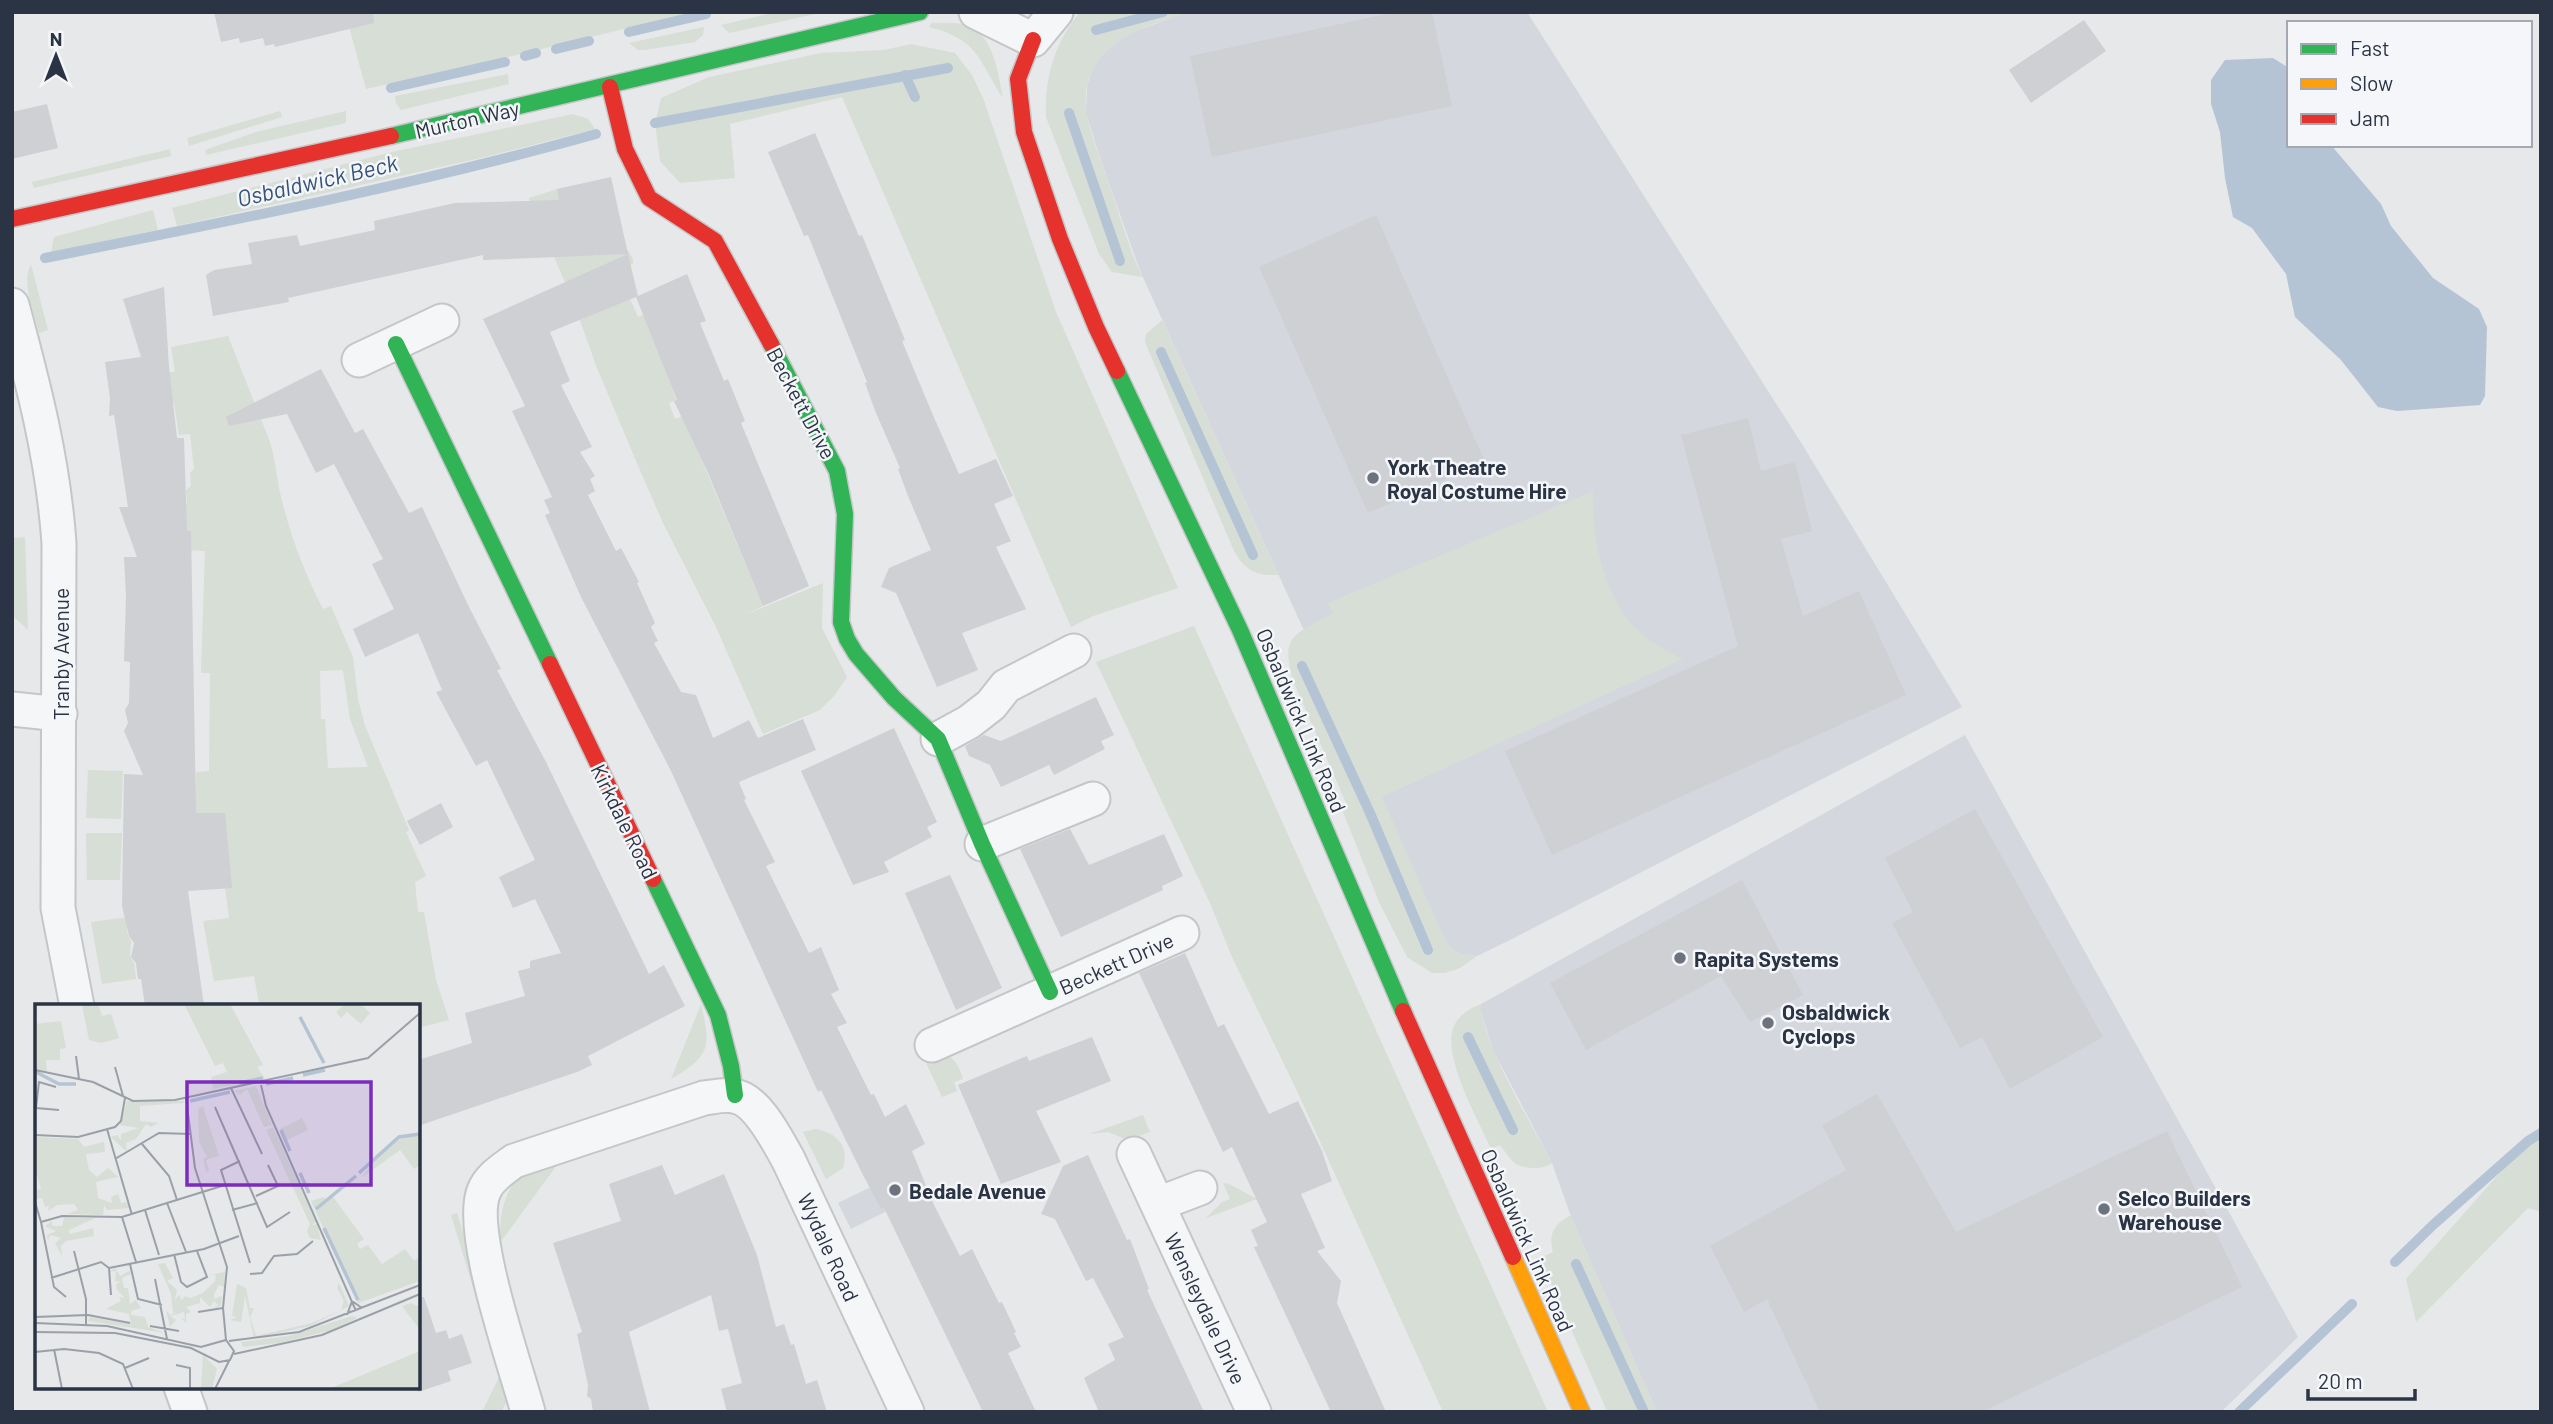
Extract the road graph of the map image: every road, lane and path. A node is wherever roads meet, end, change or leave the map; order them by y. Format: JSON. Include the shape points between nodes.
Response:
{"nodes":[{"id":1,"x":920,"y":12,"type":"edge"},
{"id":2,"x":976,"y":12,"type":"edge"},
{"id":3,"x":1056,"y":12,"type":"edge"},
{"id":4,"x":1033,"y":40,"type":"junction"},
{"id":5,"x":610,"y":86,"type":"junction"},
{"id":6,"x":12,"y":219,"type":"edge"},
{"id":7,"x":12,"y":305,"type":"edge"},
{"id":8,"x":442,"y":321,"type":"dead end"},
{"id":9,"x":396,"y":344,"type":"junction"},
{"id":10,"x":359,"y":360,"type":"dead end"},
{"id":11,"x":1074,"y":651,"type":"dead end"},
{"id":12,"x":12,"y":709,"type":"edge"},
{"id":13,"x":60,"y":714,"type":"junction"},
{"id":14,"x":938,"y":739,"type":"junction"},
{"id":15,"x":1093,"y":799,"type":"dead end"},
{"id":16,"x":982,"y":845,"type":"junction"},
{"id":17,"x":1182,"y":933,"type":"dead end"},
{"id":18,"x":1050,"y":992,"type":"junction"},
{"id":19,"x":77,"y":1004,"type":"edge"},
{"id":20,"x":932,"y":1045,"type":"dead end"},
{"id":21,"x":735,"y":1095,"type":"junction"},
{"id":22,"x":1134,"y":1154,"type":"dead end"},
{"id":23,"x":1200,"y":1188,"type":"dead end"},
{"id":24,"x":1158,"y":1204,"type":"junction"},
{"id":25,"x":182,"y":1389,"type":"edge"},
{"id":26,"x":190,"y":1412,"type":"edge"},
{"id":27,"x":528,"y":1412,"type":"edge"},
{"id":28,"x":907,"y":1412,"type":"edge"},
{"id":29,"x":1254,"y":1412,"type":"edge"},
{"id":30,"x":1582,"y":1412,"type":"edge"}],
"edges":[{"from":1,"to":5,"type":"street","name":"Murton Way"},
{"from":2,"to":4,"type":"street"},
{"from":3,"to":4,"type":"street"},
{"from":4,"to":30,"type":"street","name":"Osbaldwick Link Road","via":[[1018,79],[1024,132],[1060,239],[1096,327],[1240,630]]},
{"from":5,"to":6,"type":"street","name":"Murton Way"},
{"from":5,"to":14,"type":"street","name":"Beckett Drive","via":[[625,149],[649,198],[715,241],[837,471],[845,514],[841,622],[847,639],[894,698]]},
{"from":7,"to":13,"type":"street","name":"Tranby Avenue","via":[[43,422],[56,495]]},
{"from":8,"to":9,"type":"street"},
{"from":9,"to":10,"type":"street"},
{"from":9,"to":21,"type":"street","name":"Kirkdale Road","via":[[718,1014]]},
{"from":11,"to":14,"type":"street","via":[[1006,686],[991,705]]},
{"from":12,"to":13,"type":"street"},
{"from":13,"to":19,"type":"street","name":"Tranby Avenue","via":[[58,908]]},
{"from":14,"to":16,"type":"street","name":"Beckett Drive"},
{"from":15,"to":16,"type":"street"},
{"from":16,"to":18,"type":"street","name":"Beckett Drive"},
{"from":17,"to":18,"type":"street","name":"Beckett Drive"},
{"from":18,"to":20,"type":"street","name":"Beckett Drive"},
{"from":21,"to":27,"type":"street","via":[[704,1098],[514,1161],[499,1171],[484,1191],[479,1219],[483,1251]]},
{"from":21,"to":28,"type":"street","name":"Wydale Road","via":[[753,1107],[788,1159]]},
{"from":22,"to":24,"type":"street","name":"Wensleydale Drive"},
{"from":23,"to":24,"type":"street"},
{"from":24,"to":29,"type":"street","name":"Wensleydale Drive"},
{"from":25,"to":26,"type":"street"}]}
